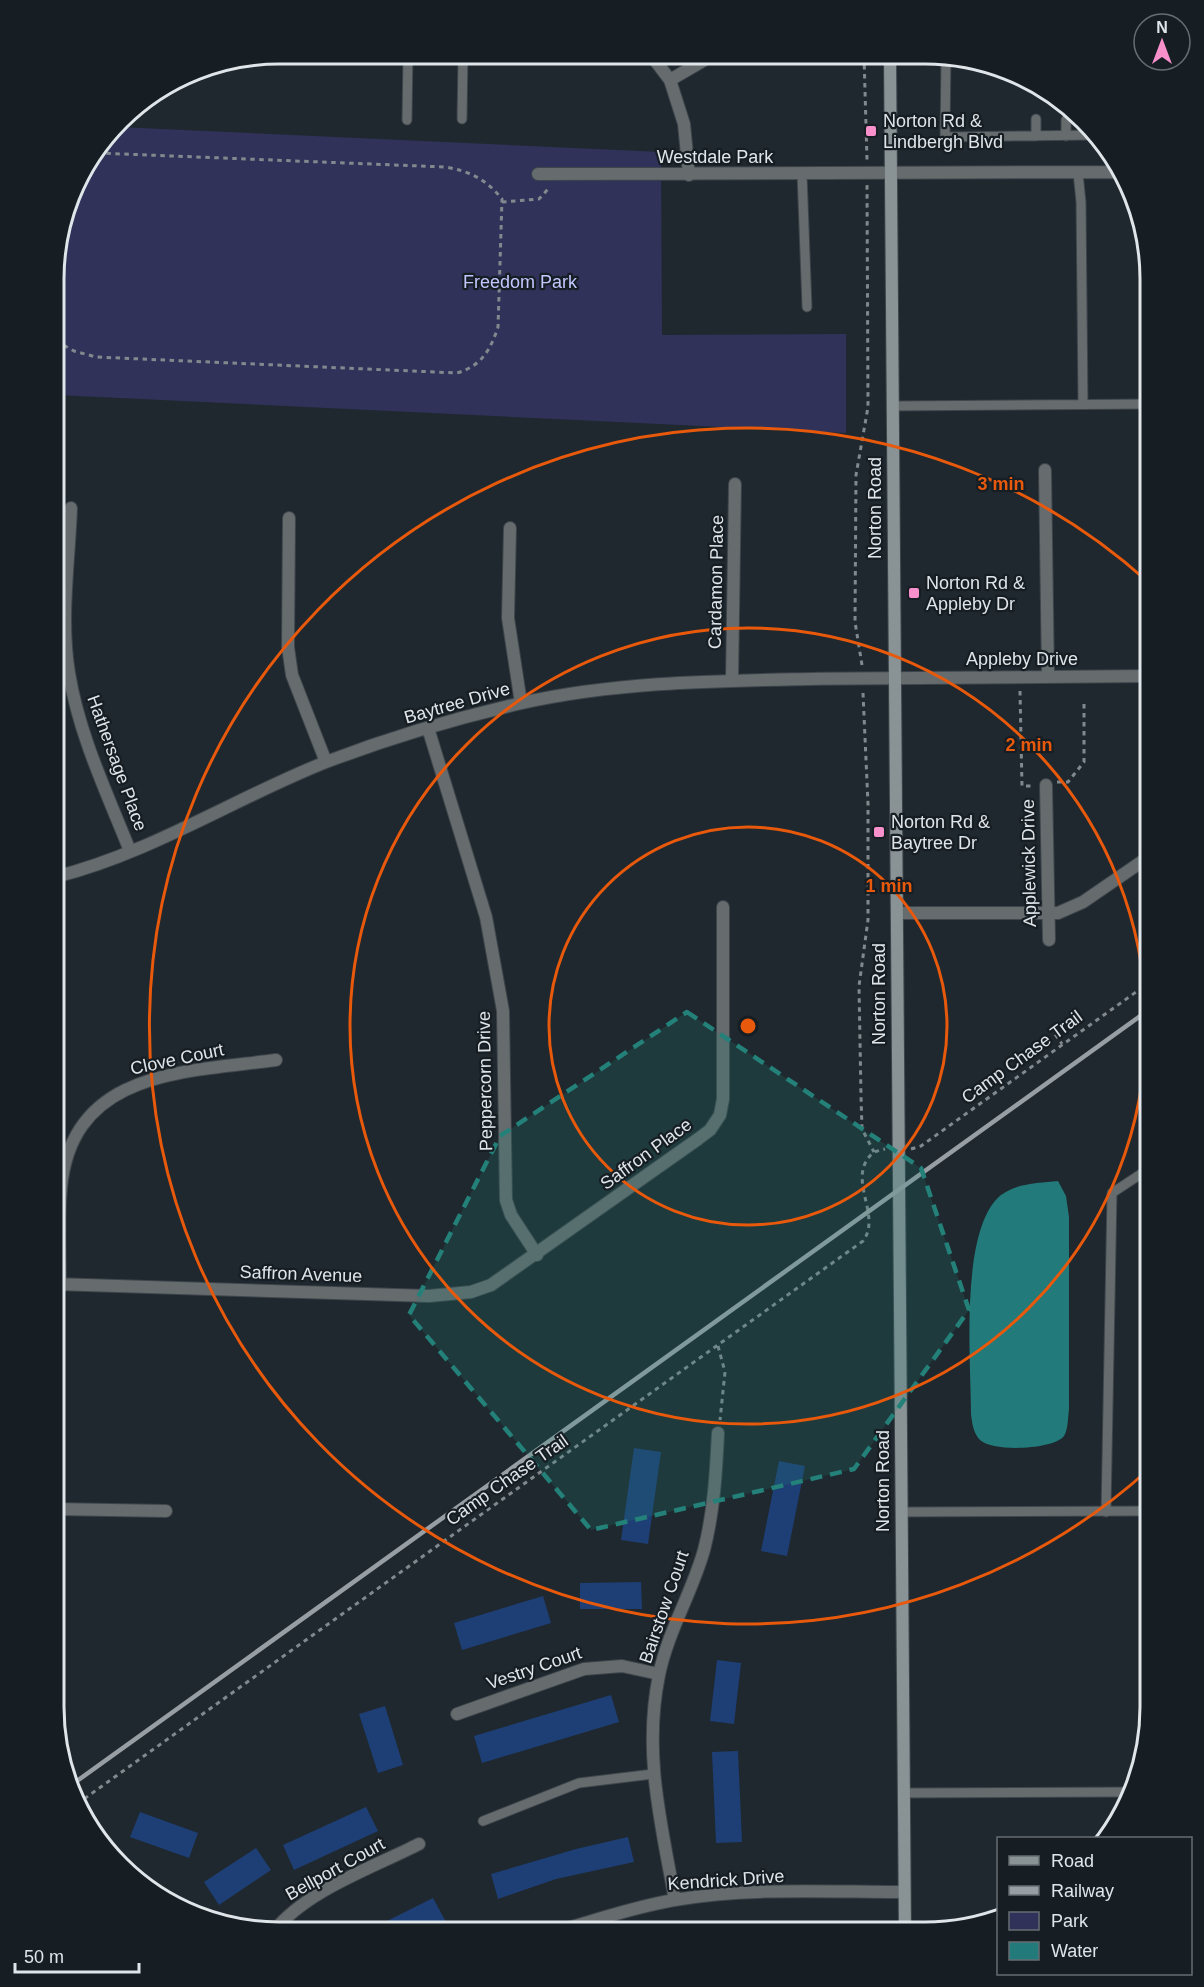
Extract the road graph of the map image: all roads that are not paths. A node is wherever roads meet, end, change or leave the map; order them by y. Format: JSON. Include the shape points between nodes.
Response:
{"nodes":[{"id":1,"x":408,"y":64,"type":"edge"},
{"id":2,"x":463,"y":64,"type":"edge"},
{"id":3,"x":658,"y":64,"type":"edge"},
{"id":4,"x":697,"y":64,"type":"edge"},
{"id":5,"x":890,"y":64,"type":"edge"},
{"id":6,"x":946,"y":65,"type":"edge"},
{"id":7,"x":670,"y":80,"type":"junction"},
{"id":8,"x":462,"y":119,"type":"dead end"},
{"id":9,"x":1036,"y":119,"type":"dead end"},
{"id":10,"x":408,"y":120,"type":"dead end"},
{"id":11,"x":1066,"y":120,"type":"dead end"},
{"id":12,"x":1083,"y":135,"type":"edge"},
{"id":13,"x":1036,"y":136,"type":"junction"},
{"id":14,"x":1066,"y":136,"type":"junction"},
{"id":15,"x":1111,"y":171,"type":"edge"},
{"id":16,"x":1078,"y":173,"type":"junction"},
{"id":17,"x":538,"y":174,"type":"dead end"},
{"id":18,"x":802,"y":174,"type":"junction"},
{"id":19,"x":891,"y":174,"type":"junction"},
{"id":20,"x":689,"y":175,"type":"junction"},
{"id":21,"x":807,"y":307,"type":"dead end"},
{"id":22,"x":1083,"y":404,"type":"junction"},
{"id":23,"x":1140,"y":404,"type":"edge"},
{"id":24,"x":893,"y":406,"type":"junction"},
{"id":25,"x":1045,"y":470,"type":"dead end"},
{"id":26,"x":735,"y":484,"type":"dead end"},
{"id":27,"x":71,"y":508,"type":"dead end"},
{"id":28,"x":289,"y":518,"type":"dead end"},
{"id":29,"x":510,"y":528,"type":"dead end"},
{"id":30,"x":1140,"y":676,"type":"edge"},
{"id":31,"x":1048,"y":677,"type":"junction"},
{"id":32,"x":894,"y":678,"type":"junction"},
{"id":33,"x":732,"y":681,"type":"junction"},
{"id":34,"x":521,"y":703,"type":"junction"},
{"id":35,"x":428,"y":728,"type":"junction"},
{"id":36,"x":326,"y":762,"type":"junction"},
{"id":37,"x":1046,"y":785,"type":"dead end"},
{"id":38,"x":130,"y":851,"type":"junction"},
{"id":39,"x":1140,"y":863,"type":"edge"},
{"id":40,"x":64,"y":874,"type":"edge"},
{"id":41,"x":723,"y":906,"type":"dead end"},
{"id":42,"x":897,"y":913,"type":"junction"},
{"id":43,"x":1048,"y":913,"type":"junction"},
{"id":44,"x":1049,"y":940,"type":"dead end"},
{"id":45,"x":276,"y":1060,"type":"dead end"},
{"id":46,"x":64,"y":1168,"type":"edge"},
{"id":47,"x":1140,"y":1175,"type":"edge"},
{"id":48,"x":537,"y":1255,"type":"junction"},
{"id":49,"x":64,"y":1284,"type":"edge"},
{"id":50,"x":718,"y":1433,"type":"road end"},
{"id":51,"x":64,"y":1509,"type":"edge"},
{"id":52,"x":166,"y":1511,"type":"dead end"},
{"id":53,"x":1140,"y":1511,"type":"edge"},
{"id":54,"x":901,"y":1512,"type":"junction"},
{"id":55,"x":1106,"y":1512,"type":"junction"},
{"id":56,"x":659,"y":1674,"type":"junction"},
{"id":57,"x":457,"y":1714,"type":"dead end"},
{"id":58,"x":652,"y":1774,"type":"junction"},
{"id":59,"x":1122,"y":1792,"type":"edge"},
{"id":60,"x":904,"y":1793,"type":"junction"},
{"id":61,"x":483,"y":1821,"type":"dead end"},
{"id":62,"x":419,"y":1844,"type":"dead end"},
{"id":63,"x":904,"y":1892,"type":"junction"},
{"id":64,"x":675,"y":1900,"type":"junction"},
{"id":65,"x":283,"y":1922,"type":"edge"},
{"id":66,"x":588,"y":1922,"type":"edge"},
{"id":67,"x":905,"y":1922,"type":"edge"}],
"edges":[{"from":1,"to":10,"type":"lane"},
{"from":2,"to":8,"type":"lane"},
{"from":3,"to":7,"type":"street"},
{"from":4,"to":7,"type":"street"},
{"from":5,"to":19,"type":"main road","name":"Norton Road"},
{"from":6,"to":13,"type":"lane","via":[[945,138]]},
{"from":7,"to":20,"type":"street","via":[[684,124]]},
{"from":9,"to":13,"type":"lane"},
{"from":11,"to":14,"type":"lane"},
{"from":12,"to":14,"type":"lane"},
{"from":13,"to":14,"type":"lane"},
{"from":15,"to":16,"type":"street","name":"Westdale Park"},
{"from":16,"to":19,"type":"street","name":"Westdale Park"},
{"from":16,"to":22,"type":"lane"},
{"from":17,"to":20,"type":"street","name":"Westdale Park"},
{"from":18,"to":19,"type":"street","name":"Westdale Park"},
{"from":18,"to":20,"type":"street","name":"Westdale Park"},
{"from":18,"to":21,"type":"lane"},
{"from":19,"to":24,"type":"main road","name":"Norton Road"},
{"from":22,"to":23,"type":"lane"},
{"from":22,"to":24,"type":"lane"},
{"from":24,"to":32,"type":"main road","name":"Norton Road"},
{"from":25,"to":31,"type":"street"},
{"from":26,"to":33,"type":"street","name":"Cardamon Place"},
{"from":27,"to":38,"type":"street","name":"Hathersage Place","via":[[65,626],[69,673],[79,720]]},
{"from":28,"to":36,"type":"street","via":[[288,647],[292,675]]},
{"from":29,"to":34,"type":"street","via":[[508,618]]},
{"from":30,"to":31,"type":"street","name":"Appleby Drive"},
{"from":31,"to":32,"type":"street","name":"Appleby Drive"},
{"from":32,"to":33,"type":"street","name":"Baytree Drive"},
{"from":32,"to":42,"type":"main road","name":"Norton Road"},
{"from":33,"to":34,"type":"street","name":"Baytree Drive","via":[[631,686]]},
{"from":34,"to":35,"type":"street","name":"Baytree Drive"},
{"from":35,"to":36,"type":"street","name":"Baytree Drive"},
{"from":35,"to":48,"type":"street","name":"Peppercorn Drive","via":[[486,917],[503,1011],[506,1200],[511,1215]]},
{"from":36,"to":38,"type":"street","name":"Baytree Drive"},
{"from":37,"to":43,"type":"street","name":"Applewick Drive"},
{"from":38,"to":40,"type":"street","name":"Baytree Drive"},
{"from":39,"to":43,"type":"street","via":[[1083,902]]},
{"from":41,"to":48,"type":"street","name":"Saffron Place","via":[[724,1083],[720,1115],[710,1130]]},
{"from":42,"to":43,"type":"street"},
{"from":42,"to":54,"type":"main road","name":"Norton Road"},
{"from":43,"to":44,"type":"street","name":"Applewick Drive"},
{"from":45,"to":46,"type":"street","name":"Clove Court","via":[[143,1080],[106,1099],[80,1131]]},
{"from":47,"to":55,"type":"lane","via":[[1112,1193]]},
{"from":48,"to":49,"type":"street","name":"Saffron Avenue","via":[[490,1285],[451,1295]]},
{"from":50,"to":56,"type":"street","name":"Bairstow Court","via":[[715,1503],[703,1552]]},
{"from":51,"to":52,"type":"street"},
{"from":53,"to":55,"type":"lane"},
{"from":54,"to":55,"type":"lane"},
{"from":54,"to":60,"type":"main road","name":"Norton Road"},
{"from":56,"to":57,"type":"street","name":"Vestry Court","via":[[622,1666],[584,1669]]},
{"from":56,"to":58,"type":"street","name":"Bairstow Court","via":[[651,1739]]},
{"from":58,"to":61,"type":"lane","via":[[579,1783]]},
{"from":58,"to":64,"type":"street","name":"Bairstow Court"},
{"from":59,"to":60,"type":"lane"},
{"from":60,"to":63,"type":"main road","name":"Norton Road"},
{"from":62,"to":65,"type":"street","name":"Bellport Court","via":[[317,1895]]},
{"from":63,"to":64,"type":"street","name":"Kendrick Drive","via":[[744,1893]]},
{"from":63,"to":67,"type":"main road","name":"Norton Road"},
{"from":64,"to":66,"type":"street","name":"Kendrick Drive"}]}
